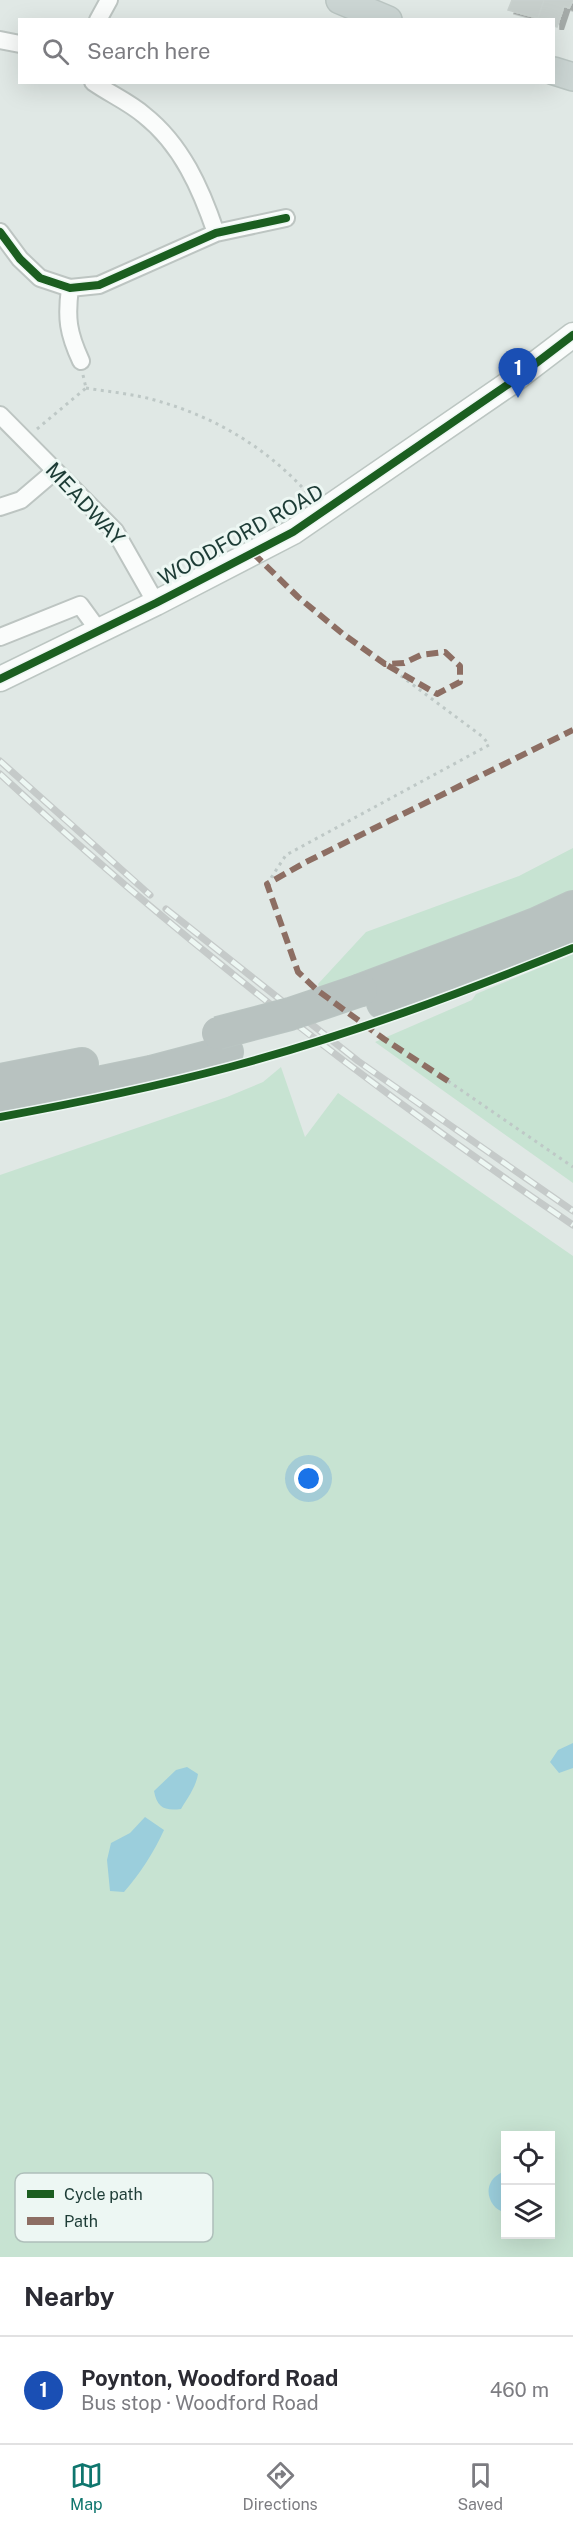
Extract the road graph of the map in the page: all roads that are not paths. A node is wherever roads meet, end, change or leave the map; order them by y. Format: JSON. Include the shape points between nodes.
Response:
{"nodes":[{"id":1,"x":109,"y":0,"type":"edge"},
{"id":2,"x":343,"y":1,"type":"edge"},
{"id":3,"x":99,"y":18,"type":"edge"},
{"id":4,"x":383,"y":18,"type":"edge"},
{"id":5,"x":0,"y":40,"type":"edge"},
{"id":6,"x":18,"y":44,"type":"edge"},
{"id":7,"x":555,"y":71,"type":"edge"},
{"id":8,"x":573,"y":77,"type":"edge"},
{"id":9,"x":96,"y":84,"type":"edge"},
{"id":10,"x":286,"y":218,"type":"dead end"},
{"id":11,"x":0,"y":232,"type":"edge"},
{"id":12,"x":216,"y":233,"type":"junction"},
{"id":13,"x":70,"y":288,"type":"junction"},
{"id":14,"x":573,"y":335,"type":"edge"},
{"id":15,"x":81,"y":362,"type":"dead end"},
{"id":16,"x":0,"y":415,"type":"edge"},
{"id":17,"x":56,"y":471,"type":"junction"},
{"id":18,"x":0,"y":507,"type":"edge"},
{"id":19,"x":156,"y":603,"type":"junction"},
{"id":20,"x":99,"y":631,"type":"junction"},
{"id":21,"x":0,"y":636,"type":"edge"},
{"id":22,"x":0,"y":679,"type":"edge"},
{"id":23,"x":573,"y":906,"type":"edge"},
{"id":24,"x":573,"y":933,"type":"edge"},
{"id":25,"x":365,"y":999,"type":"junction"},
{"id":26,"x":222,"y":1043,"type":"junction"},
{"id":27,"x":0,"y":1080,"type":"edge"},
{"id":28,"x":0,"y":1103,"type":"edge"}],
"edges":[{"from":1,"to":3,"type":"street"},
{"from":2,"to":4,"type":"main road"},
{"from":5,"to":6,"type":"street"},
{"from":7,"to":8,"type":"main road"},
{"from":9,"to":12,"type":"street","via":[[142,113],[163,132],[203,195]]},
{"from":10,"to":12,"type":"street"},
{"from":11,"to":13,"type":"street","via":[[40,278]]},
{"from":12,"to":13,"type":"street","via":[[99,285]]},
{"from":13,"to":15,"type":"street","via":[[66,315]]},
{"from":14,"to":19,"type":"street","name":"WOODFORD ROAD","via":[[510,383],[293,532]]},
{"from":16,"to":17,"type":"street","name":"MEADWAY"},
{"from":17,"to":18,"type":"street","via":[[21,500]]},
{"from":17,"to":19,"type":"street","name":"MEADWAY","via":[[115,531]]},
{"from":19,"to":20,"type":"street","name":"WOODFORD ROAD"},
{"from":20,"to":21,"type":"street","via":[[80,604]]},
{"from":20,"to":22,"type":"street","name":"WOODFORD ROAD"},
{"from":23,"to":25,"type":"highway"},
{"from":24,"to":25,"type":"highway","via":[[463,978]]},
{"from":25,"to":26,"type":"highway"},
{"from":26,"to":27,"type":"highway"},
{"from":26,"to":28,"type":"highway","via":[[151,1072]]}]}
